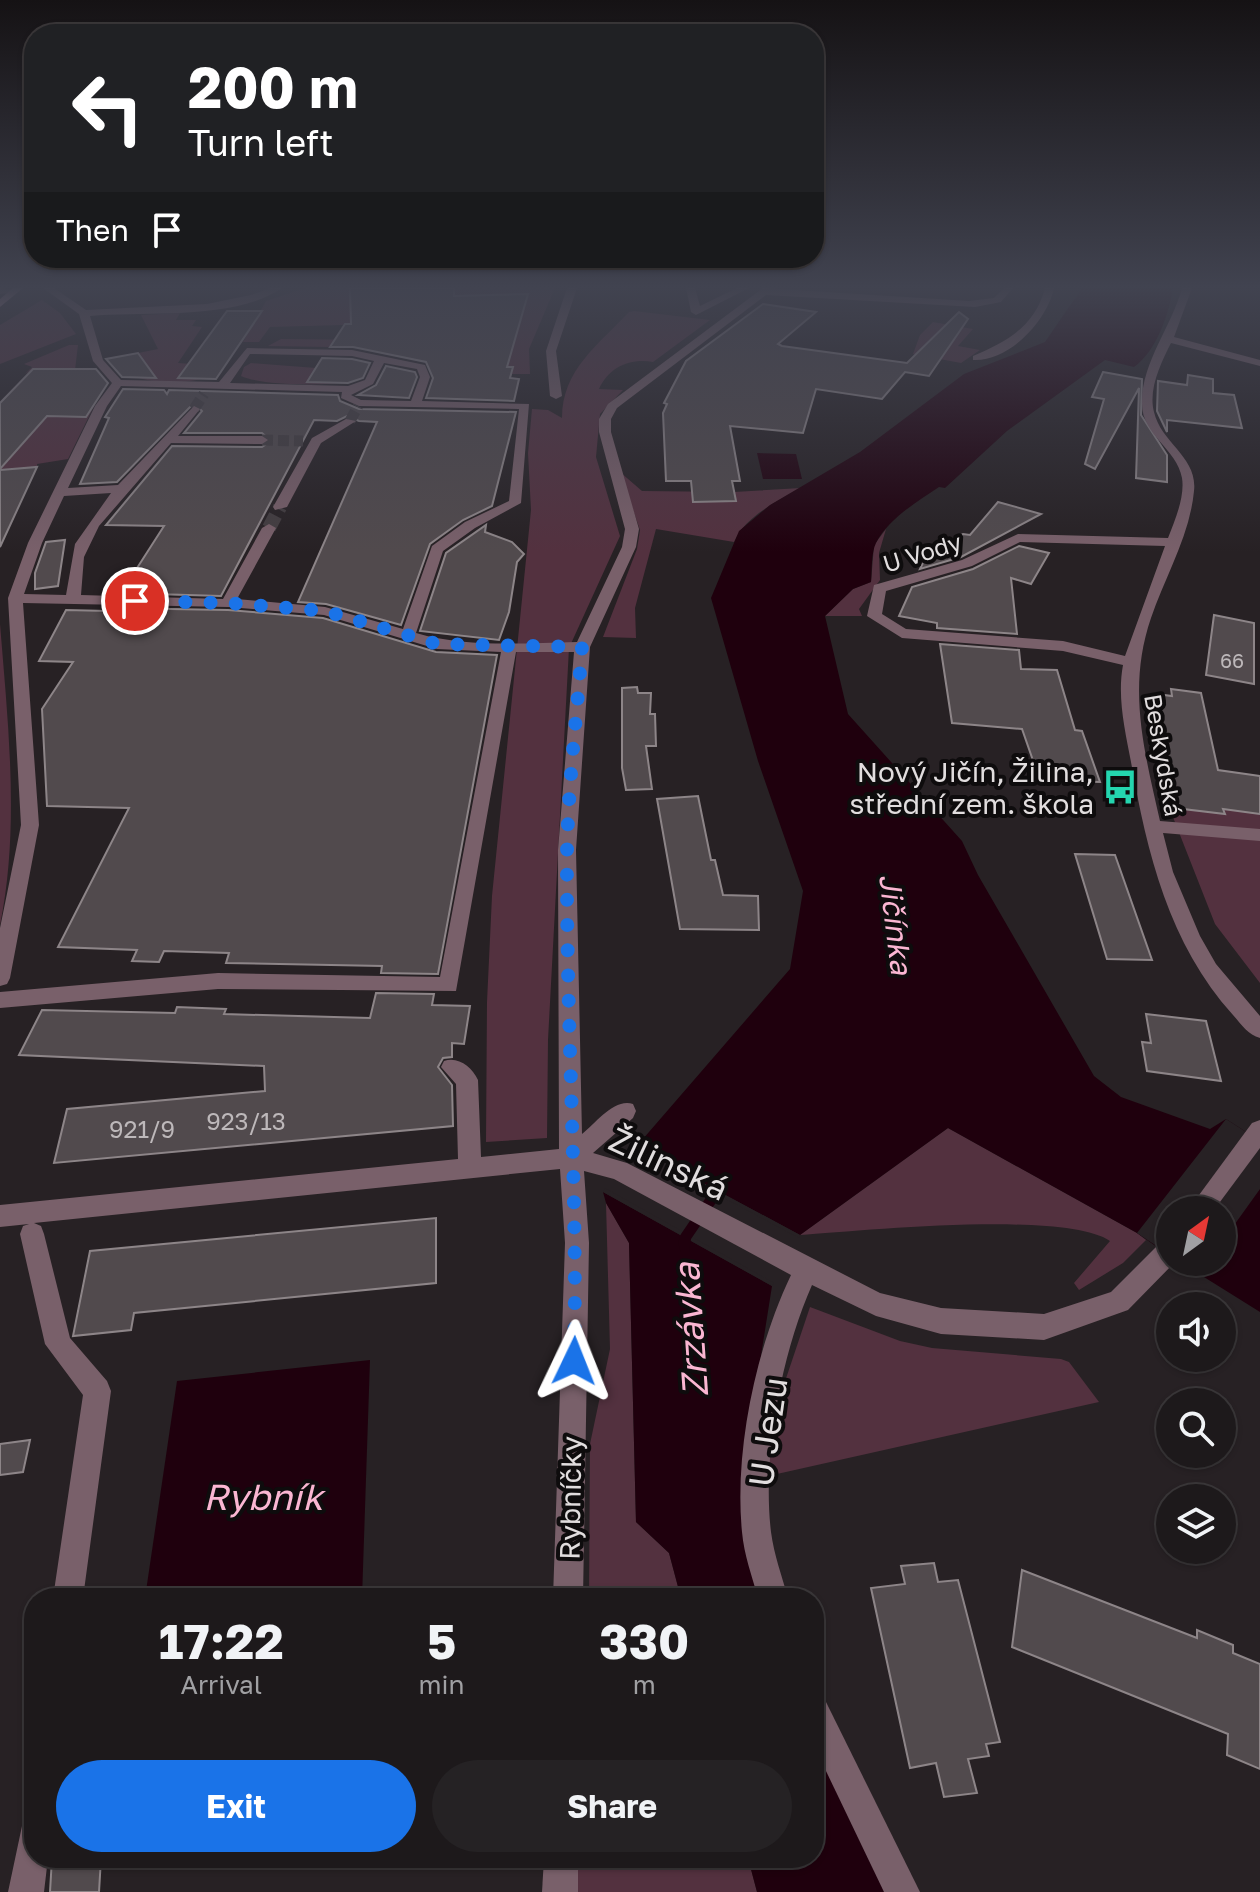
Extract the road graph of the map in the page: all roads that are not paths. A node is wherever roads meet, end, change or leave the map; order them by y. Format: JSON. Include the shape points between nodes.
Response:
{"nodes":[{"id":1,"x":112,"y":376,"type":"edge"},
{"id":2,"x":223,"y":376,"type":"edge"},
{"id":3,"x":372,"y":376,"type":"edge"},
{"id":4,"x":425,"y":376,"type":"edge"},
{"id":5,"x":554,"y":376,"type":"edge"},
{"id":6,"x":651,"y":376,"type":"edge"},
{"id":7,"x":1155,"y":376,"type":"edge"},
{"id":8,"x":118,"y":383,"type":"junction"},
{"id":9,"x":212,"y":388,"type":"junction"},
{"id":10,"x":349,"y":389,"type":"junction"},
{"id":11,"x":556,"y":396,"type":"dead end"},
{"id":12,"x":415,"y":404,"type":"junction"},
{"id":13,"x":194,"y":409,"type":"tunnel mouth"},
{"id":14,"x":350,"y":421,"type":"tunnel mouth"},
{"id":15,"x":172,"y":440,"type":"junction"},
{"id":16,"x":262,"y":440,"type":"tunnel mouth"},
{"id":17,"x":121,"y":489,"type":"junction"},
{"id":18,"x":60,"y":492,"type":"junction"},
{"id":19,"x":280,"y":507,"type":"tunnel mouth"},
{"id":20,"x":269,"y":528,"type":"tunnel mouth"},
{"id":21,"x":1171,"y":542,"type":"junction"},
{"id":22,"x":15,"y":598,"type":"junction"},
{"id":23,"x":73,"y":600,"type":"junction"},
{"id":24,"x":228,"y":603,"type":"junction"},
{"id":25,"x":408,"y":635,"type":"junction"},
{"id":26,"x":582,"y":647,"type":"junction"},
{"id":27,"x":509,"y":648,"type":"junction"},
{"id":28,"x":1131,"y":662,"type":"junction"},
{"id":29,"x":1152,"y":826,"type":"junction"},
{"id":30,"x":1260,"y":835,"type":"edge"},
{"id":31,"x":0,"y":978,"type":"edge"},
{"id":32,"x":0,"y":1000,"type":"edge"},
{"id":33,"x":1260,"y":1030,"type":"edge"},
{"id":34,"x":452,"y":1067,"type":"dead end"},
{"id":35,"x":625,"y":1111,"type":"dead end"},
{"id":36,"x":1257,"y":1134,"type":"edge"},
{"id":37,"x":571,"y":1158,"type":"junction"},
{"id":38,"x":470,"y":1168,"type":"junction"},
{"id":39,"x":1210,"y":1196,"type":"edge"},
{"id":40,"x":0,"y":1216,"type":"edge"},
{"id":41,"x":32,"y":1234,"type":"dead end"},
{"id":42,"x":796,"y":1265,"type":"junction"},
{"id":43,"x":1156,"y":1265,"type":"edge"},
{"id":44,"x":69,"y":1588,"type":"edge"},
{"id":45,"x":568,"y":1588,"type":"edge"},
{"id":46,"x":771,"y":1588,"type":"edge"},
{"id":47,"x":824,"y":1732,"type":"edge"},
{"id":48,"x":30,"y":1868,"type":"edge"},
{"id":49,"x":561,"y":1868,"type":"edge"},
{"id":50,"x":26,"y":1892,"type":"edge"},
{"id":51,"x":560,"y":1892,"type":"edge"},
{"id":52,"x":902,"y":1892,"type":"edge"}],
"edges":[{"from":1,"to":8,"type":"street"},
{"from":2,"to":9,"type":"street"},
{"from":3,"to":10,"type":"street"},
{"from":4,"to":12,"type":"street"},
{"from":5,"to":11,"type":"street"},
{"from":6,"to":26,"type":"street","name":"Rybníčky","via":[[612,406],[605,419],[632,529],[629,547]]},
{"from":7,"to":21,"type":"street","name":"Beskydská","via":[[1146,402],[1150,418],[1185,465],[1189,480]]},
{"from":8,"to":9,"type":"street"},
{"from":8,"to":18,"type":"street","via":[[101,406]]},
{"from":9,"to":10,"type":"street"},
{"from":10,"to":12,"type":"street","via":[[345,396],[358,405]]},
{"from":12,"to":25,"type":"street","via":[[525,406],[515,503],[437,549]]},
{"from":13,"to":15,"type":"street"},
{"from":14,"to":19,"type":"street","via":[[310,441]]},
{"from":15,"to":16,"type":"street"},
{"from":15,"to":17,"type":"street"},
{"from":17,"to":18,"type":"street"},
{"from":17,"to":23,"type":"street","via":[[82,543]]},
{"from":18,"to":22,"type":"street"},
{"from":20,"to":24,"type":"street"},
{"from":21,"to":28,"type":"street","name":"Beskydská"},
{"from":21,"to":28,"type":"street","name":"U Vody","via":[[1018,538],[967,563],[879,588],[874,616],[902,633],[1063,646]]},
{"from":22,"to":23,"type":"street"},
{"from":22,"to":31,"type":"street","via":[[30,825]]},
{"from":23,"to":24,"type":"street"},
{"from":24,"to":25,"type":"street","via":[[325,611]]},
{"from":25,"to":27,"type":"street","via":[[437,644]]},
{"from":26,"to":27,"type":"street"},
{"from":26,"to":37,"type":"street","name":"Rybníčky","via":[[567,850]]},
{"from":27,"to":32,"type":"street","via":[[449,985],[218,981]]},
{"from":28,"to":29,"type":"street","name":"Beskydská","via":[[1128,701]]},
{"from":29,"to":30,"type":"street"},
{"from":29,"to":33,"type":"street","name":"Beskydská","via":[[1175,909],[1195,950]]},
{"from":34,"to":38,"type":"street","via":[[467,1080]]},
{"from":35,"to":37,"type":"street"},
{"from":36,"to":39,"type":"street"},
{"from":37,"to":38,"type":"street","name":"Žilinská"},
{"from":37,"to":42,"type":"street","name":"Žilinská","via":[[619,1170]]},
{"from":37,"to":45,"type":"street","name":"Rybníčky","via":[[577,1243]]},
{"from":38,"to":40,"type":"street","name":"Žilinská"},
{"from":41,"to":44,"type":"street","via":[[58,1344],[97,1391]]},
{"from":42,"to":43,"type":"street","name":"Žilinská","via":[[876,1304],[941,1321],[1044,1327],[1119,1301]]},
{"from":42,"to":46,"type":"street","name":"U Jezu","via":[[759,1432],[756,1529]]},
{"from":47,"to":52,"type":"street"},
{"from":48,"to":50,"type":"street"},
{"from":49,"to":51,"type":"street"}]}
